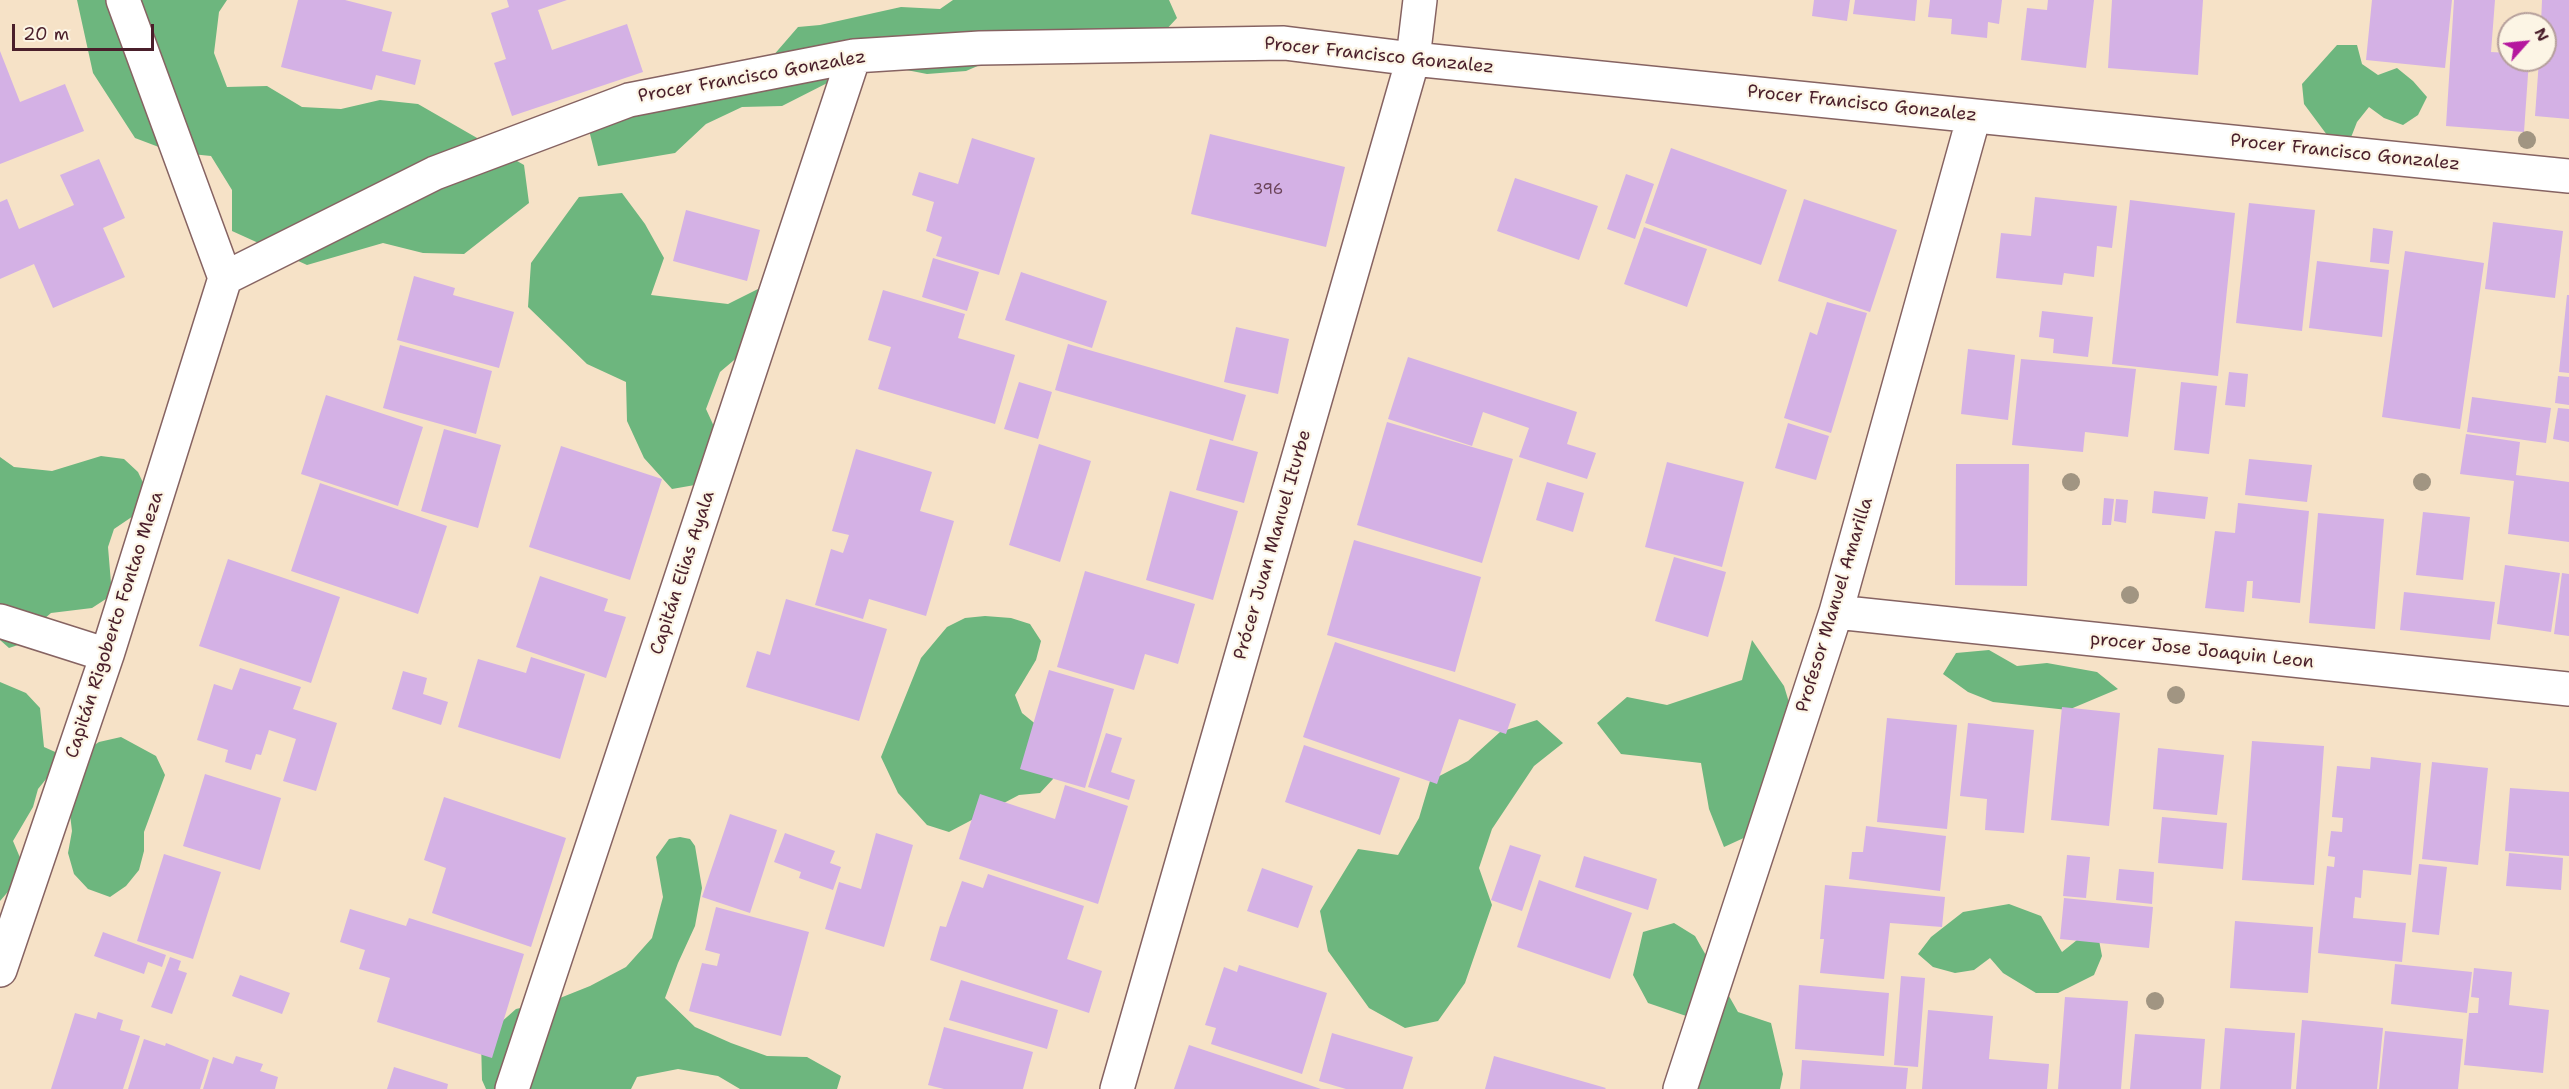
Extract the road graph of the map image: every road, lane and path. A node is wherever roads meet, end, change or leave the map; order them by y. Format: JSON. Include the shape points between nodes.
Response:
{"nodes":[{"id":1,"x":123,"y":0,"type":"edge"},
{"id":2,"x":1420,"y":0,"type":"edge"},
{"id":3,"x":854,"y":56,"type":"junction"},
{"id":4,"x":1413,"y":58,"type":"junction"},
{"id":5,"x":1974,"y":116,"type":"junction"},
{"id":6,"x":2569,"y":176,"type":"edge"},
{"id":7,"x":225,"y":278,"type":"junction"},
{"id":8,"x":1836,"y":612,"type":"junction"},
{"id":9,"x":0,"y":621,"type":"edge"},
{"id":10,"x":107,"y":655,"type":"junction"},
{"id":11,"x":2569,"y":689,"type":"edge"},
{"id":12,"x":0,"y":970,"type":"edge"},
{"id":13,"x":512,"y":1089,"type":"edge"},
{"id":14,"x":1116,"y":1089,"type":"edge"},
{"id":15,"x":1680,"y":1089,"type":"edge"}],
"edges":[{"from":1,"to":7,"type":"street"},
{"from":2,"to":4,"type":"street","name":"Prócer Juan Manuel Iturbe"},
{"from":3,"to":4,"type":"street","name":"Procer Francisco Gonzalez","via":[[980,48],[1284,43]]},
{"from":3,"to":7,"type":"street","name":"Procer Francisco Gonzalez","via":[[628,100],[435,173]]},
{"from":3,"to":13,"type":"street","name":"Capitán Elias Ayala"},
{"from":4,"to":5,"type":"street","name":"Procer Francisco Gonzalez"},
{"from":4,"to":14,"type":"street","name":"Prócer Juan Manuel Iturbe"},
{"from":5,"to":6,"type":"street","name":"Procer Francisco Gonzalez"},
{"from":5,"to":8,"type":"street","name":"Profesor Manuel Amarilla"},
{"from":7,"to":10,"type":"street","name":"Capitán Rigoberto Fontao Meza"},
{"from":8,"to":11,"type":"street","name":"procer Jose Joaquin Leon"},
{"from":8,"to":15,"type":"street","name":"Profesor Manuel Amarilla"},
{"from":9,"to":10,"type":"street"},
{"from":10,"to":12,"type":"street","name":"Capitán Rigoberto Fontao Meza"}]}
